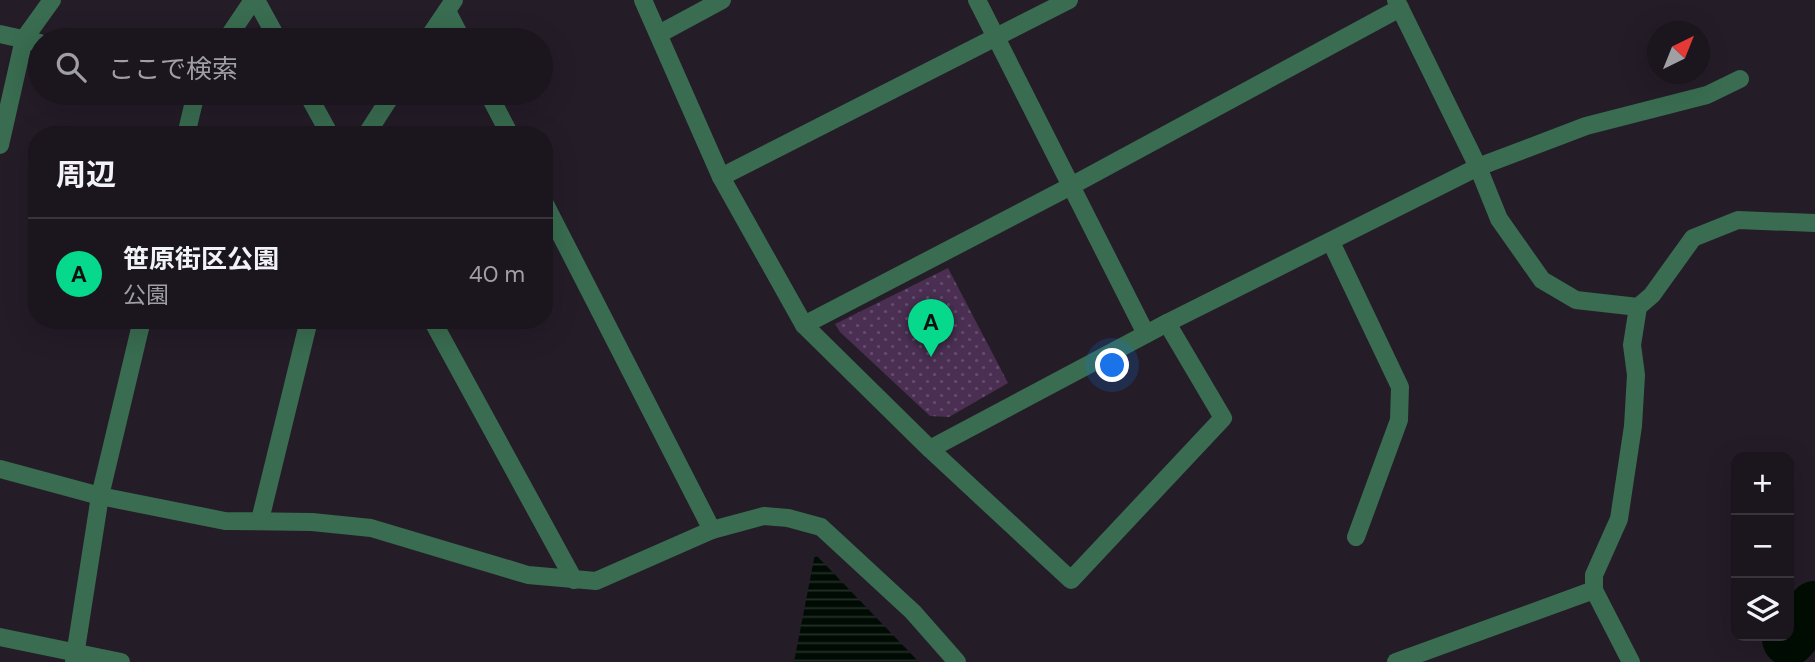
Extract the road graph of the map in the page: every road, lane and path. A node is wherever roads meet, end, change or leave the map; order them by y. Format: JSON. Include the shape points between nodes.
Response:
{"nodes":[{"id":1,"x":52,"y":0,"type":"edge"},
{"id":2,"x":255,"y":0,"type":"edge"},
{"id":3,"x":643,"y":0,"type":"edge"},
{"id":4,"x":723,"y":0,"type":"edge"},
{"id":5,"x":976,"y":0,"type":"edge"},
{"id":6,"x":1069,"y":0,"type":"edge"},
{"id":7,"x":1398,"y":4,"type":"edge"},
{"id":8,"x":450,"y":6,"type":"edge"},
{"id":9,"x":38,"y":28,"type":"edge"},
{"id":10,"x":235,"y":28,"type":"edge"},
{"id":11,"x":271,"y":28,"type":"edge"},
{"id":12,"x":435,"y":28,"type":"edge"},
{"id":13,"x":457,"y":28,"type":"edge"},
{"id":14,"x":0,"y":34,"type":"edge"},
{"id":15,"x":659,"y":34,"type":"junction"},
{"id":16,"x":995,"y":37,"type":"junction"},
{"id":17,"x":28,"y":40,"type":"edge"},
{"id":18,"x":28,"y":54,"type":"edge"},
{"id":19,"x":1740,"y":79,"type":"dead end"},
{"id":20,"x":193,"y":105,"type":"edge"},
{"id":21,"x":314,"y":105,"type":"edge"},
{"id":22,"x":385,"y":105,"type":"edge"},
{"id":23,"x":494,"y":105,"type":"edge"},
{"id":24,"x":188,"y":126,"type":"edge"},
{"id":25,"x":325,"y":126,"type":"edge"},
{"id":26,"x":372,"y":126,"type":"edge"},
{"id":27,"x":505,"y":126,"type":"edge"},
{"id":28,"x":0,"y":145,"type":"edge"},
{"id":29,"x":1478,"y":167,"type":"junction"},
{"id":30,"x":721,"y":177,"type":"junction"},
{"id":31,"x":1071,"y":186,"type":"junction"},
{"id":32,"x":553,"y":220,"type":"edge"},
{"id":33,"x":1815,"y":223,"type":"edge"},
{"id":34,"x":1331,"y":242,"type":"junction"},
{"id":35,"x":1638,"y":307,"type":"junction"},
{"id":36,"x":1167,"y":323,"type":"junction"},
{"id":37,"x":804,"y":325,"type":"junction"},
{"id":38,"x":140,"y":329,"type":"edge"},
{"id":39,"x":307,"y":329,"type":"edge"},
{"id":40,"x":437,"y":329,"type":"edge"},
{"id":41,"x":1146,"y":334,"type":"junction"},
{"id":42,"x":930,"y":449,"type":"junction"},
{"id":43,"x":0,"y":469,"type":"edge"},
{"id":44,"x":100,"y":496,"type":"junction"},
{"id":45,"x":260,"y":520,"type":"junction"},
{"id":46,"x":712,"y":530,"type":"junction"},
{"id":47,"x":1356,"y":537,"type":"dead end"},
{"id":48,"x":574,"y":580,"type":"junction"},
{"id":49,"x":1594,"y":590,"type":"junction"},
{"id":50,"x":0,"y":637,"type":"edge"},
{"id":51,"x":75,"y":657,"type":"edge"},
{"id":52,"x":121,"y":662,"type":"edge"},
{"id":53,"x":957,"y":662,"type":"edge"},
{"id":54,"x":1396,"y":662,"type":"edge"},
{"id":55,"x":1631,"y":662,"type":"edge"}],
"edges":[{"from":1,"to":9,"type":"street"},
{"from":2,"to":10,"type":"street"},
{"from":2,"to":11,"type":"street"},
{"from":3,"to":15,"type":"street"},
{"from":4,"to":15,"type":"street"},
{"from":5,"to":16,"type":"street"},
{"from":6,"to":16,"type":"street"},
{"from":7,"to":29,"type":"street"},
{"from":7,"to":31,"type":"street"},
{"from":8,"to":12,"type":"street"},
{"from":8,"to":13,"type":"street"},
{"from":14,"to":17,"type":"street"},
{"from":15,"to":30,"type":"street"},
{"from":16,"to":30,"type":"street"},
{"from":16,"to":31,"type":"street"},
{"from":18,"to":28,"type":"street"},
{"from":19,"to":29,"type":"street","via":[[1707,94],[1586,126]]},
{"from":20,"to":24,"type":"street"},
{"from":21,"to":25,"type":"street"},
{"from":22,"to":26,"type":"street"},
{"from":23,"to":27,"type":"street"},
{"from":29,"to":34,"type":"street"},
{"from":29,"to":35,"type":"street","via":[[1499,219],[1542,279],[1576,300]]},
{"from":30,"to":37,"type":"street"},
{"from":31,"to":37,"type":"street"},
{"from":31,"to":41,"type":"street"},
{"from":32,"to":46,"type":"street"},
{"from":33,"to":35,"type":"street","via":[[1738,220],[1693,238]]},
{"from":34,"to":36,"type":"street"},
{"from":34,"to":47,"type":"street","via":[[1400,387],[1399,420]]},
{"from":35,"to":49,"type":"street","via":[[1632,345],[1636,375],[1633,426],[1619,519],[1594,575]]},
{"from":36,"to":41,"type":"street"},
{"from":36,"to":42,"type":"street","via":[[1223,418],[1071,580]]},
{"from":37,"to":42,"type":"street"},
{"from":38,"to":44,"type":"street"},
{"from":39,"to":45,"type":"street"},
{"from":40,"to":48,"type":"street"},
{"from":41,"to":42,"type":"street"},
{"from":43,"to":44,"type":"street"},
{"from":44,"to":45,"type":"street","via":[[225,521]]},
{"from":44,"to":51,"type":"street"},
{"from":45,"to":48,"type":"street","via":[[371,528],[528,575]]},
{"from":46,"to":48,"type":"street","via":[[596,581]]},
{"from":46,"to":53,"type":"street","via":[[764,516],[821,527],[913,612]]},
{"from":49,"to":54,"type":"street"},
{"from":49,"to":55,"type":"street"},
{"from":50,"to":51,"type":"street"},
{"from":51,"to":52,"type":"street"}]}
